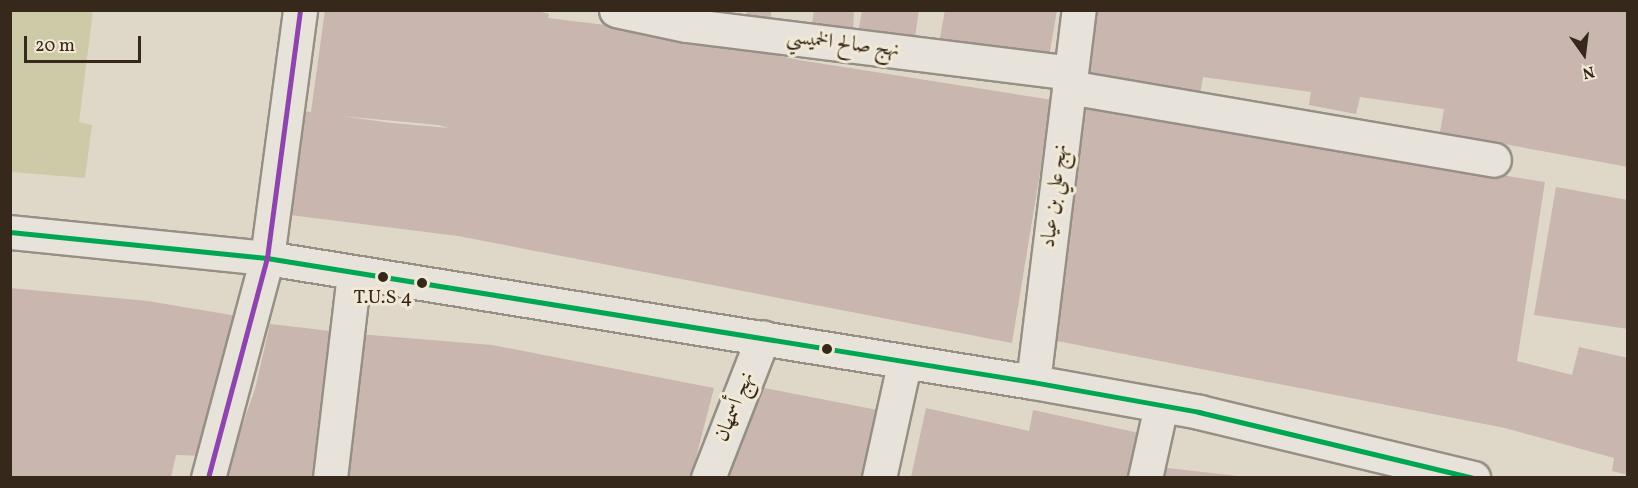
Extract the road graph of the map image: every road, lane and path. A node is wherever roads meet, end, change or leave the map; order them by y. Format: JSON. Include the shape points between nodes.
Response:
{"nodes":[{"id":1,"x":300,"y":10,"type":"edge"},
{"id":2,"x":616,"y":10,"type":"edge"},
{"id":3,"x":1079,"y":10,"type":"edge"},
{"id":4,"x":1070,"y":80,"type":"junction"},
{"id":5,"x":1494,"y":160,"type":"dead end"},
{"id":6,"x":10,"y":232,"type":"edge"},
{"id":7,"x":267,"y":258,"type":"junction"},
{"id":8,"x":354,"y":273,"type":"junction"},
{"id":9,"x":763,"y":337,"type":"junction"},
{"id":10,"x":904,"y":364,"type":"junction"},
{"id":11,"x":1033,"y":382,"type":"junction"},
{"id":12,"x":1161,"y":405,"type":"junction"},
{"id":13,"x":1408,"y":470,"type":"edge"},
{"id":14,"x":208,"y":477,"type":"edge"},
{"id":15,"x":330,"y":477,"type":"edge"},
{"id":16,"x":708,"y":477,"type":"edge"},
{"id":17,"x":879,"y":477,"type":"edge"},
{"id":18,"x":1145,"y":477,"type":"edge"},
{"id":19,"x":1473,"y":477,"type":"edge"}],
"edges":[{"from":1,"to":7,"type":"street"},
{"from":2,"to":4,"type":"street","name":"نهج صالح الخميسي","via":[[686,25]]},
{"from":3,"to":4,"type":"street","name":"نهج علي بن عياد"},
{"from":4,"to":5,"type":"street","name":"نهج صالح الخميسي"},
{"from":4,"to":11,"type":"street","name":"نهج علي بن عياد"},
{"from":6,"to":7,"type":"street"},
{"from":7,"to":8,"type":"street"},
{"from":7,"to":14,"type":"street"},
{"from":8,"to":9,"type":"street"},
{"from":8,"to":15,"type":"street"},
{"from":9,"to":10,"type":"street"},
{"from":9,"to":16,"type":"street","name":"نهج أسمهان"},
{"from":10,"to":11,"type":"street"},
{"from":10,"to":17,"type":"street"},
{"from":11,"to":12,"type":"street"},
{"from":12,"to":13,"type":"street"},
{"from":12,"to":18,"type":"street"},
{"from":13,"to":19,"type":"street"}]}
